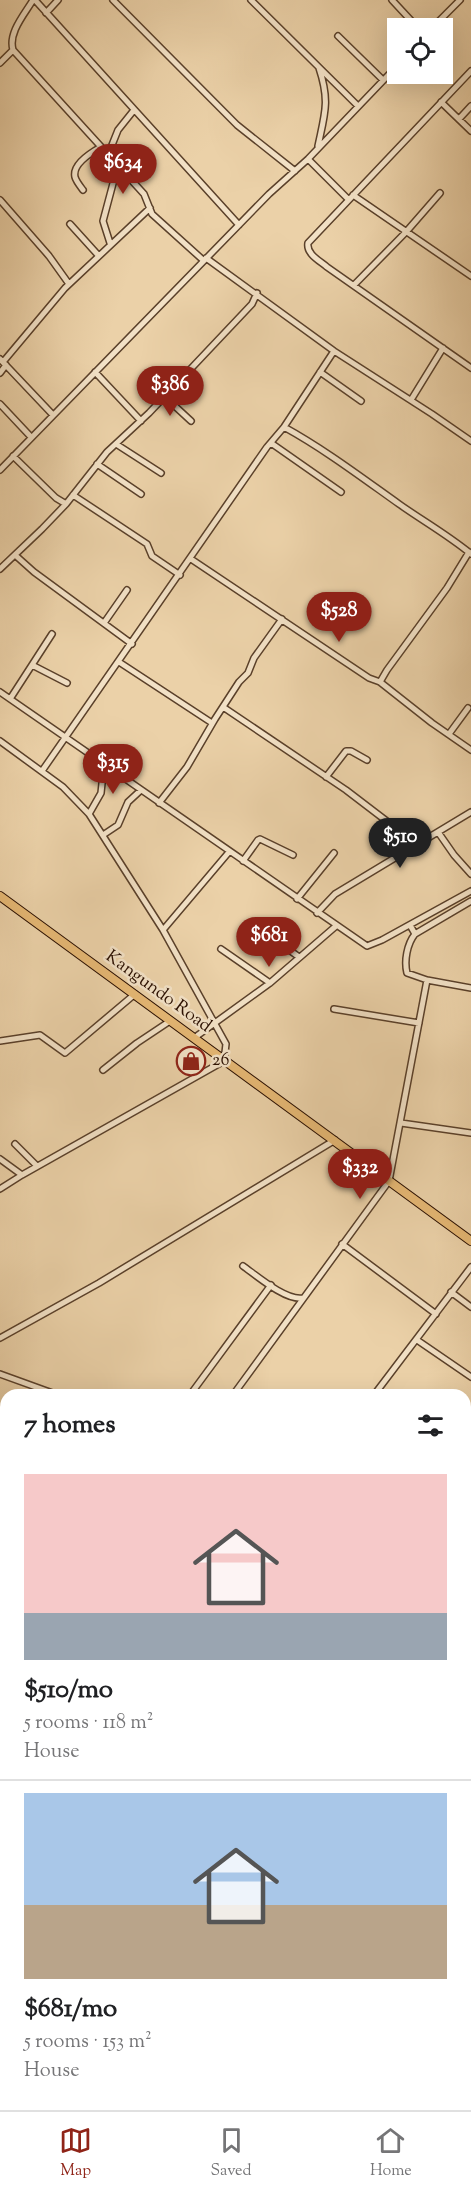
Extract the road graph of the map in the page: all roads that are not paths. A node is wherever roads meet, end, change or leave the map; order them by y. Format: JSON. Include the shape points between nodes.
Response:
{"nodes":[{"id":1,"x":34,"y":0,"type":"edge"},
{"id":2,"x":58,"y":0,"type":"edge"},
{"id":3,"x":113,"y":0,"type":"edge"},
{"id":4,"x":251,"y":0,"type":"edge"},
{"id":5,"x":392,"y":0,"type":"edge"},
{"id":6,"x":460,"y":0,"type":"edge"},
{"id":7,"x":46,"y":13,"type":"junction"},
{"id":8,"x":409,"y":18,"type":"edge"},
{"id":9,"x":442,"y":18,"type":"edge"},
{"id":10,"x":338,"y":36,"type":"dead end"},
{"id":11,"x":14,"y":50,"type":"junction"},
{"id":12,"x":0,"y":63,"type":"edge"},
{"id":13,"x":318,"y":66,"type":"junction"},
{"id":14,"x":471,"y":71,"type":"edge"},
{"id":15,"x":387,"y":76,"type":"edge"},
{"id":16,"x":383,"y":80,"type":"junction"},
{"id":17,"x":441,"y":102,"type":"junction"},
{"id":18,"x":358,"y":106,"type":"junction"},
{"id":19,"x":471,"y":106,"type":"edge"},
{"id":20,"x":134,"y":110,"type":"junction"},
{"id":21,"x":459,"y":119,"type":"junction"},
{"id":22,"x":471,"y":131,"type":"edge"},
{"id":23,"x":101,"y":147,"type":"junction"},
{"id":24,"x":318,"y":148,"type":"junction"},
{"id":25,"x":108,"y":155,"type":"junction"},
{"id":26,"x":308,"y":159,"type":"junction"},
{"id":27,"x":295,"y":171,"type":"junction"},
{"id":28,"x":83,"y":190,"type":"dead end"},
{"id":29,"x":440,"y":193,"type":"dead end"},
{"id":30,"x":350,"y":197,"type":"junction"},
{"id":31,"x":0,"y":200,"type":"edge"},
{"id":32,"x":150,"y":208,"type":"junction"},
{"id":33,"x":70,"y":224,"type":"dead end"},
{"id":34,"x":239,"y":225,"type":"junction"},
{"id":35,"x":406,"y":232,"type":"junction"},
{"id":36,"x":110,"y":243,"type":"junction"},
{"id":37,"x":98,"y":255,"type":"junction"},
{"id":38,"x":205,"y":259,"type":"junction"},
{"id":39,"x":471,"y":276,"type":"edge"},
{"id":40,"x":69,"y":284,"type":"junction"},
{"id":41,"x":354,"y":285,"type":"junction"},
{"id":42,"x":257,"y":294,"type":"junction"},
{"id":43,"x":442,"y":348,"type":"junction"},
{"id":44,"x":334,"y":351,"type":"junction"},
{"id":45,"x":3,"y":362,"type":"edge"},
{"id":46,"x":471,"y":368,"type":"edge"},
{"id":47,"x":94,"y":372,"type":"junction"},
{"id":48,"x":320,"y":372,"type":"junction"},
{"id":49,"x":0,"y":373,"type":"edge"},
{"id":50,"x":165,"y":397,"type":"junction"},
{"id":51,"x":411,"y":400,"type":"junction"},
{"id":52,"x":361,"y":401,"type":"dead end"},
{"id":53,"x":0,"y":404,"type":"edge"},
{"id":54,"x":53,"y":415,"type":"junction"},
{"id":55,"x":141,"y":421,"type":"junction"},
{"id":56,"x":191,"y":421,"type":"dead end"},
{"id":57,"x":284,"y":427,"type":"junction"},
{"id":58,"x":31,"y":437,"type":"junction"},
{"id":59,"x":471,"y":441,"type":"edge"},
{"id":60,"x":271,"y":443,"type":"junction"},
{"id":61,"x":116,"y":444,"type":"junction"},
{"id":62,"x":13,"y":456,"type":"junction"},
{"id":63,"x":97,"y":464,"type":"junction"},
{"id":64,"x":0,"y":470,"type":"edge"},
{"id":65,"x":161,"y":473,"type":"dead end"},
{"id":66,"x":340,"y":492,"type":"dead end"},
{"id":67,"x":141,"y":494,"type":"dead end"},
{"id":68,"x":73,"y":495,"type":"junction"},
{"id":69,"x":66,"y":504,"type":"junction"},
{"id":70,"x":470,"y":553,"type":"edge"},
{"id":71,"x":15,"y":555,"type":"junction"},
{"id":72,"x":191,"y":559,"type":"junction"},
{"id":73,"x":0,"y":569,"type":"edge"},
{"id":74,"x":180,"y":575,"type":"junction"},
{"id":75,"x":127,"y":590,"type":"dead end"},
{"id":76,"x":282,"y":619,"type":"junction"},
{"id":77,"x":104,"y":623,"type":"junction"},
{"id":78,"x":52,"y":634,"type":"dead end"},
{"id":79,"x":132,"y":644,"type":"junction"},
{"id":80,"x":119,"y":662,"type":"junction"},
{"id":81,"x":32,"y":665,"type":"junction"},
{"id":82,"x":380,"y":682,"type":"junction"},
{"id":83,"x":67,"y":683,"type":"dead end"},
{"id":84,"x":0,"y":692,"type":"edge"},
{"id":85,"x":10,"y":699,"type":"junction"},
{"id":86,"x":222,"y":707,"type":"junction"},
{"id":87,"x":468,"y":708,"type":"dead end"},
{"id":88,"x":212,"y":723,"type":"junction"},
{"id":89,"x":449,"y":734,"type":"junction"},
{"id":90,"x":65,"y":737,"type":"junction"},
{"id":91,"x":0,"y":741,"type":"edge"},
{"id":92,"x":471,"y":750,"type":"edge"},
{"id":93,"x":367,"y":760,"type":"dead end"},
{"id":94,"x":104,"y":764,"type":"junction"},
{"id":95,"x":42,"y":771,"type":"junction"},
{"id":96,"x":326,"y":777,"type":"junction"},
{"id":97,"x":141,"y":790,"type":"junction"},
{"id":98,"x":159,"y":803,"type":"junction"},
{"id":99,"x":471,"y":812,"type":"edge"},
{"id":100,"x":89,"y":814,"type":"junction"},
{"id":101,"x":438,"y":832,"type":"junction"},
{"id":102,"x":103,"y":835,"type":"junction"},
{"id":103,"x":418,"y":845,"type":"junction"},
{"id":104,"x":229,"y":852,"type":"junction"},
{"id":105,"x":334,"y":853,"type":"dead end"},
{"id":106,"x":293,"y":855,"type":"dead end"},
{"id":107,"x":243,"y":861,"type":"junction"},
{"id":108,"x":471,"y":874,"type":"edge"},
{"id":109,"x":471,"y":891,"type":"edge"},
{"id":110,"x":0,"y":896,"type":"edge"},
{"id":111,"x":297,"y":899,"type":"junction"},
{"id":112,"x":471,"y":901,"type":"edge"},
{"id":113,"x":317,"y":913,"type":"junction"},
{"id":114,"x":252,"y":923,"type":"dead end"},
{"id":115,"x":410,"y":925,"type":"junction"},
{"id":116,"x":336,"y":926,"type":"junction"},
{"id":117,"x":163,"y":930,"type":"junction"},
{"id":118,"x":415,"y":934,"type":"junction"},
{"id":119,"x":221,"y":949,"type":"dead end"},
{"id":120,"x":299,"y":957,"type":"junction"},
{"id":121,"x":427,"y":980,"type":"junction"},
{"id":122,"x":270,"y":982,"type":"junction"},
{"id":123,"x":471,"y":988,"type":"edge"},
{"id":124,"x":135,"y":994,"type":"junction"},
{"id":125,"x":334,"y":1009,"type":"dead end"},
{"id":126,"x":170,"y":1021,"type":"junction"},
{"id":127,"x":419,"y":1023,"type":"junction"},
{"id":128,"x":215,"y":1024,"type":"junction"},
{"id":129,"x":194,"y":1038,"type":"junction"},
{"id":130,"x":0,"y":1041,"type":"edge"},
{"id":131,"x":224,"y":1061,"type":"junction"},
{"id":132,"x":103,"y":1070,"type":"dead end"},
{"id":133,"x":401,"y":1123,"type":"junction"},
{"id":134,"x":471,"y":1132,"type":"edge"},
{"id":135,"x":334,"y":1140,"type":"junction"},
{"id":136,"x":15,"y":1144,"type":"dead end"},
{"id":137,"x":0,"y":1159,"type":"edge"},
{"id":138,"x":37,"y":1166,"type":"junction"},
{"id":139,"x":22,"y":1175,"type":"junction"},
{"id":140,"x":389,"y":1181,"type":"junction"},
{"id":141,"x":0,"y":1189,"type":"edge"},
{"id":142,"x":471,"y":1241,"type":"edge"},
{"id":143,"x":342,"y":1244,"type":"junction"},
{"id":144,"x":243,"y":1266,"type":"dead end"},
{"id":145,"x":471,"y":1267,"type":"edge"},
{"id":146,"x":271,"y":1285,"type":"junction"},
{"id":147,"x":452,"y":1292,"type":"junction"},
{"id":148,"x":303,"y":1298,"type":"junction"},
{"id":149,"x":471,"y":1306,"type":"edge"},
{"id":150,"x":436,"y":1314,"type":"junction"},
{"id":151,"x":0,"y":1338,"type":"edge"},
{"id":152,"x":417,"y":1340,"type":"junction"},
{"id":153,"x":0,"y":1374,"type":"edge"},
{"id":154,"x":471,"y":1377,"type":"edge"},
{"id":155,"x":41,"y":1389,"type":"edge"},
{"id":156,"x":194,"y":1389,"type":"edge"},
{"id":157,"x":237,"y":1389,"type":"edge"},
{"id":158,"x":379,"y":1389,"type":"edge"}],
"edges":[{"from":1,"to":7,"type":"street"},
{"from":1,"to":11,"type":"street","via":[[14,33]]},
{"from":2,"to":7,"type":"street"},
{"from":3,"to":27,"type":"street","via":[[237,124]]},
{"from":4,"to":13,"type":"street"},
{"from":5,"to":8,"type":"street"},
{"from":6,"to":9,"type":"street"},
{"from":7,"to":20,"type":"street"},
{"from":10,"to":16,"type":"street"},
{"from":11,"to":12,"type":"street"},
{"from":11,"to":23,"type":"street"},
{"from":13,"to":18,"type":"street"},
{"from":13,"to":24,"type":"street","via":[[327,100]]},
{"from":14,"to":17,"type":"street"},
{"from":15,"to":16,"type":"street"},
{"from":16,"to":18,"type":"street"},
{"from":17,"to":21,"type":"street"},
{"from":17,"to":30,"type":"street"},
{"from":18,"to":24,"type":"street"},
{"from":19,"to":21,"type":"street"},
{"from":20,"to":25,"type":"street","via":[[118,130]]},
{"from":20,"to":34,"type":"street"},
{"from":21,"to":22,"type":"street"},
{"from":23,"to":25,"type":"street"},
{"from":23,"to":28,"type":"street","via":[[74,172]]},
{"from":24,"to":26,"type":"street"},
{"from":25,"to":32,"type":"street","via":[[144,194]]},
{"from":25,"to":36,"type":"street","via":[[115,176],[103,221]]},
{"from":26,"to":27,"type":"street"},
{"from":26,"to":30,"type":"street"},
{"from":27,"to":34,"type":"street"},
{"from":29,"to":35,"type":"street"},
{"from":30,"to":35,"type":"street"},
{"from":30,"to":41,"type":"street","via":[[307,248]]},
{"from":31,"to":40,"type":"street","via":[[50,256]]},
{"from":32,"to":36,"type":"street"},
{"from":32,"to":38,"type":"street","via":[[152,214]]},
{"from":33,"to":37,"type":"street"},
{"from":34,"to":38,"type":"street"},
{"from":35,"to":39,"type":"street"},
{"from":35,"to":41,"type":"street"},
{"from":36,"to":37,"type":"street"},
{"from":37,"to":40,"type":"street"},
{"from":38,"to":42,"type":"street"},
{"from":38,"to":47,"type":"street"},
{"from":40,"to":45,"type":"street"},
{"from":41,"to":43,"type":"street"},
{"from":42,"to":44,"type":"street"},
{"from":42,"to":50,"type":"street","via":[[248,309]]},
{"from":43,"to":46,"type":"street"},
{"from":43,"to":51,"type":"street"},
{"from":44,"to":48,"type":"street"},
{"from":44,"to":51,"type":"street"},
{"from":45,"to":49,"type":"street"},
{"from":45,"to":54,"type":"street"},
{"from":47,"to":54,"type":"street"},
{"from":47,"to":55,"type":"street"},
{"from":48,"to":52,"type":"street"},
{"from":48,"to":57,"type":"street"},
{"from":50,"to":55,"type":"street"},
{"from":50,"to":56,"type":"street"},
{"from":51,"to":59,"type":"street"},
{"from":53,"to":58,"type":"street"},
{"from":54,"to":58,"type":"street"},
{"from":55,"to":61,"type":"street"},
{"from":57,"to":60,"type":"street"},
{"from":57,"to":70,"type":"street","via":[[312,442]]},
{"from":58,"to":62,"type":"street"},
{"from":60,"to":66,"type":"street"},
{"from":60,"to":72,"type":"street"},
{"from":61,"to":63,"type":"street"},
{"from":61,"to":65,"type":"street"},
{"from":62,"to":64,"type":"street"},
{"from":62,"to":69,"type":"street"},
{"from":63,"to":67,"type":"street"},
{"from":63,"to":68,"type":"street"},
{"from":68,"to":69,"type":"street"},
{"from":68,"to":74,"type":"street","via":[[147,544],[152,556]]},
{"from":69,"to":71,"type":"street"},
{"from":70,"to":82,"type":"street"},
{"from":71,"to":73,"type":"street"},
{"from":71,"to":77,"type":"street"},
{"from":72,"to":74,"type":"street"},
{"from":72,"to":76,"type":"street"},
{"from":74,"to":79,"type":"street"},
{"from":75,"to":77,"type":"street"},
{"from":76,"to":82,"type":"street"},
{"from":76,"to":86,"type":"street"},
{"from":77,"to":79,"type":"street"},
{"from":78,"to":81,"type":"street"},
{"from":79,"to":80,"type":"street"},
{"from":80,"to":88,"type":"street"},
{"from":80,"to":90,"type":"street"},
{"from":81,"to":83,"type":"street"},
{"from":81,"to":85,"type":"street"},
{"from":82,"to":89,"type":"street"},
{"from":84,"to":85,"type":"street"},
{"from":85,"to":90,"type":"street"},
{"from":86,"to":88,"type":"street"},
{"from":86,"to":96,"type":"street"},
{"from":87,"to":89,"type":"street"},
{"from":88,"to":98,"type":"street","via":[[187,767]]},
{"from":89,"to":92,"type":"street"},
{"from":90,"to":94,"type":"street"},
{"from":90,"to":95,"type":"street"},
{"from":91,"to":95,"type":"street"},
{"from":93,"to":96,"type":"street","via":[[346,751]]},
{"from":94,"to":97,"type":"street"},
{"from":94,"to":100,"type":"street","via":[[101,793]]},
{"from":95,"to":100,"type":"street"},
{"from":96,"to":103,"type":"street"},
{"from":97,"to":98,"type":"street"},
{"from":97,"to":102,"type":"street","via":[[128,802],[118,825]]},
{"from":98,"to":104,"type":"street"},
{"from":99,"to":101,"type":"street"},
{"from":100,"to":102,"type":"street"},
{"from":101,"to":103,"type":"street"},
{"from":101,"to":108,"type":"street"},
{"from":102,"to":117,"type":"street"},
{"from":103,"to":113,"type":"street","via":[[335,894]]},
{"from":104,"to":107,"type":"street"},
{"from":104,"to":117,"type":"street"},
{"from":105,"to":111,"type":"street"},
{"from":106,"to":107,"type":"street","via":[[258,840]]},
{"from":107,"to":111,"type":"street"},
{"from":109,"to":115,"type":"street"},
{"from":110,"to":124,"type":"highway","name":"Kangundo Road"},
{"from":111,"to":113,"type":"street"},
{"from":112,"to":118,"type":"street"},
{"from":113,"to":116,"type":"street"},
{"from":114,"to":120,"type":"street"},
{"from":115,"to":116,"type":"street","via":[[366,946]]},
{"from":115,"to":118,"type":"street"},
{"from":116,"to":120,"type":"street"},
{"from":117,"to":128,"type":"street"},
{"from":118,"to":121,"type":"street","via":[[405,970]]},
{"from":119,"to":122,"type":"street"},
{"from":120,"to":122,"type":"street"},
{"from":121,"to":123,"type":"street"},
{"from":121,"to":127,"type":"street"},
{"from":122,"to":128,"type":"street"},
{"from":124,"to":126,"type":"highway","name":"Kangundo Road"},
{"from":124,"to":130,"type":"street","via":[[65,1053],[40,1035]]},
{"from":125,"to":127,"type":"street"},
{"from":126,"to":129,"type":"highway","name":"Kangundo Road"},
{"from":126,"to":132,"type":"street"},
{"from":127,"to":133,"type":"street"},
{"from":128,"to":129,"type":"street"},
{"from":128,"to":131,"type":"street","via":[[225,1044]]},
{"from":129,"to":131,"type":"highway","name":"Kangundo Road"},
{"from":131,"to":135,"type":"highway","name":"Kangundo Road"},
{"from":131,"to":138,"type":"street"},
{"from":133,"to":134,"type":"street"},
{"from":133,"to":140,"type":"street"},
{"from":135,"to":140,"type":"highway","name":"Kangundo Road"},
{"from":135,"to":151,"type":"street","via":[[99,1283]]},
{"from":136,"to":138,"type":"street"},
{"from":137,"to":139,"type":"street"},
{"from":138,"to":139,"type":"street"},
{"from":139,"to":141,"type":"street"},
{"from":140,"to":142,"type":"highway","name":"Kangundo Road"},
{"from":140,"to":143,"type":"street"},
{"from":143,"to":148,"type":"street"},
{"from":143,"to":150,"type":"street"},
{"from":144,"to":146,"type":"street"},
{"from":145,"to":147,"type":"street"},
{"from":146,"to":148,"type":"street","via":[[293,1299]]},
{"from":146,"to":156,"type":"street"},
{"from":147,"to":149,"type":"street"},
{"from":147,"to":150,"type":"street"},
{"from":148,"to":157,"type":"street"},
{"from":150,"to":152,"type":"street"},
{"from":152,"to":154,"type":"street"},
{"from":152,"to":158,"type":"street"},
{"from":153,"to":155,"type":"street"}]}
